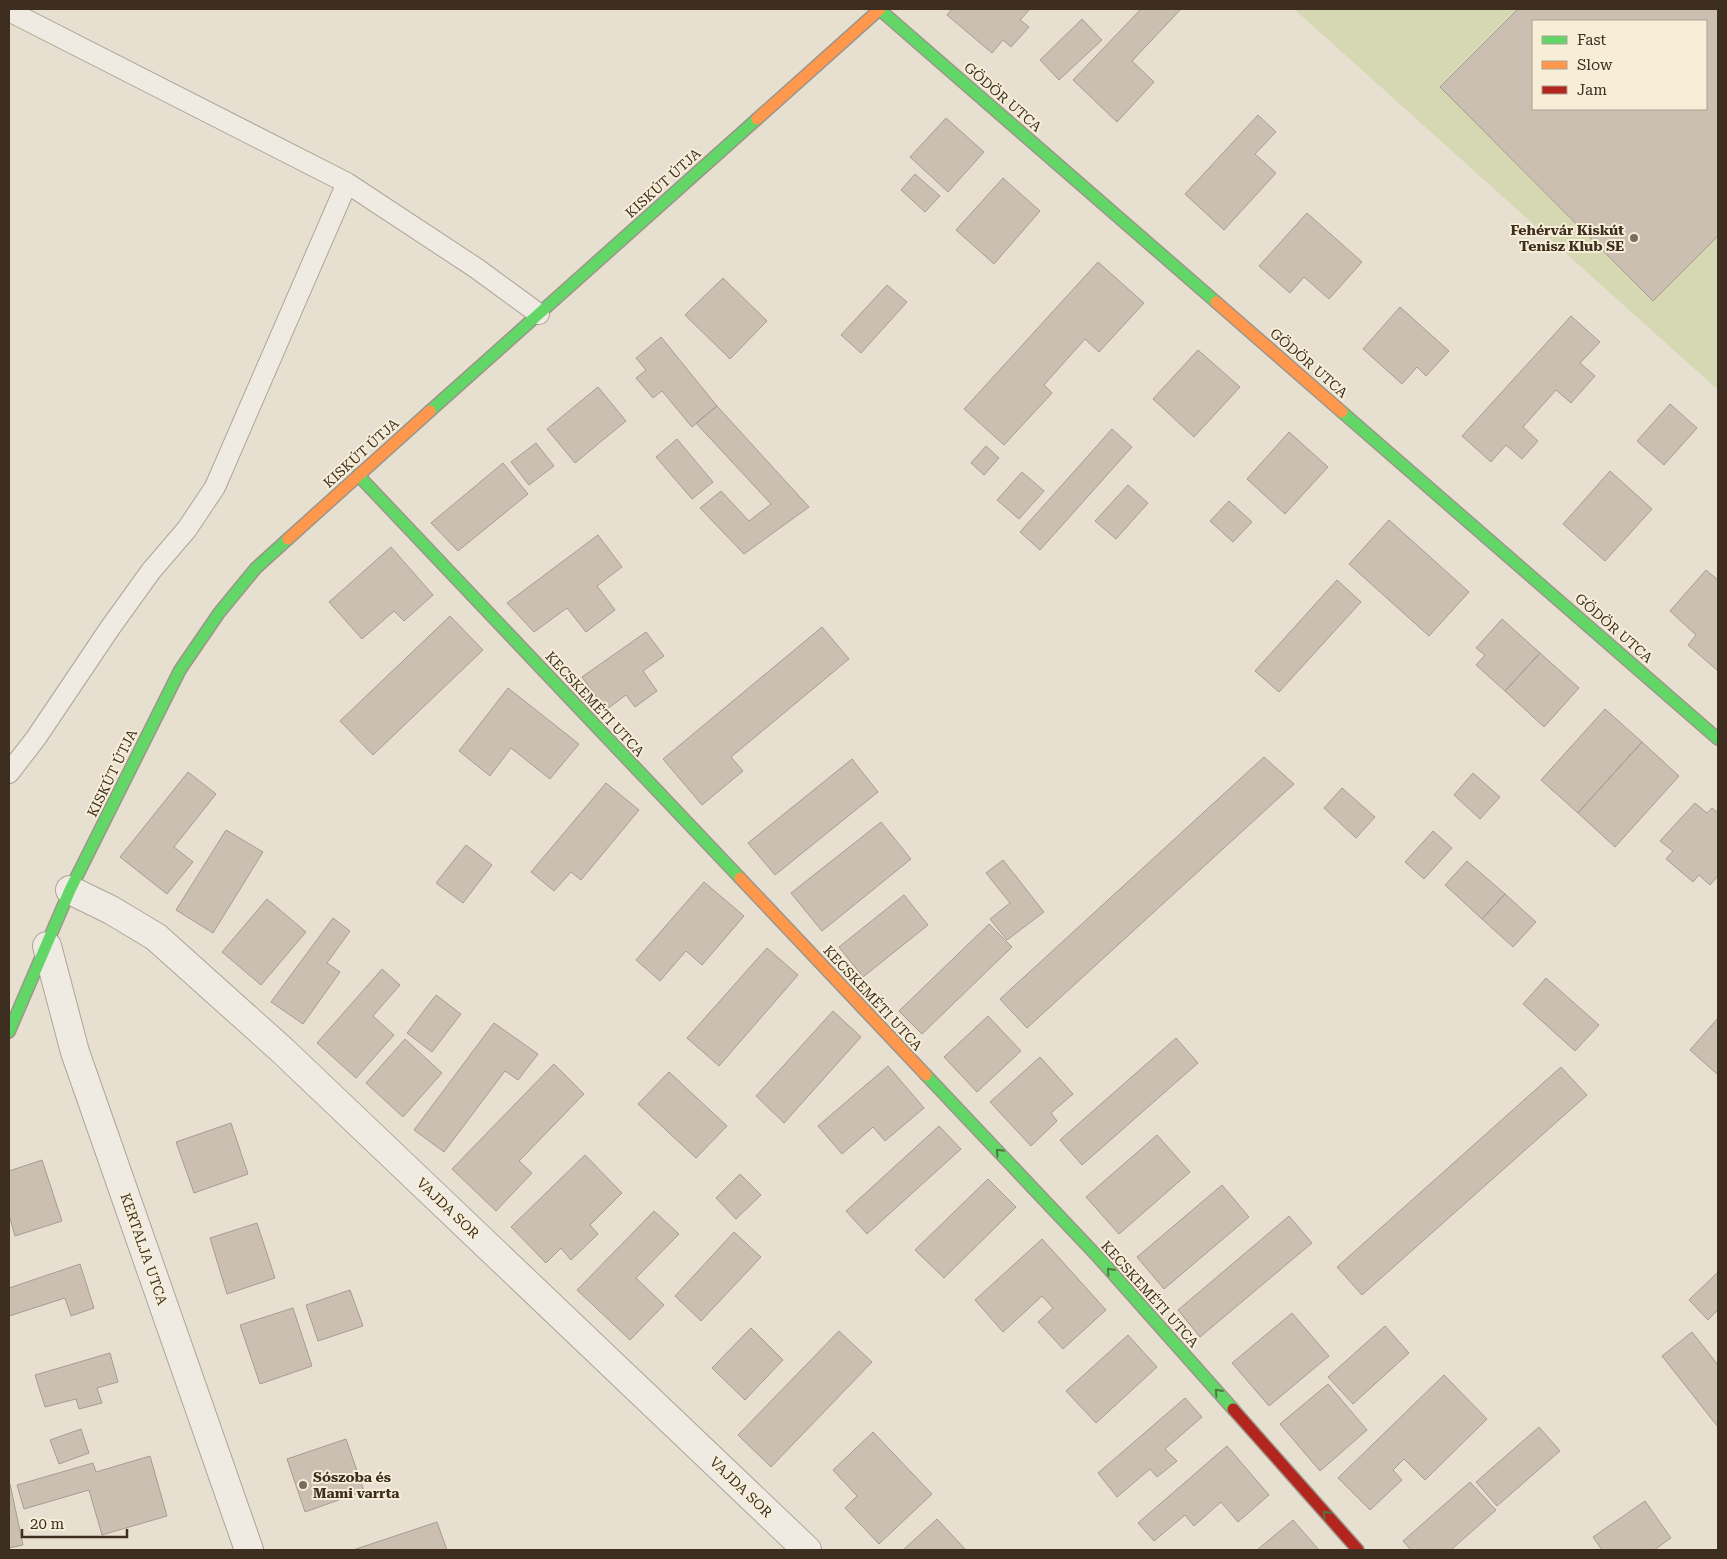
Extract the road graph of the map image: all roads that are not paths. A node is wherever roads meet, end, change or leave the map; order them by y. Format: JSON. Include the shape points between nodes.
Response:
{"nodes":[{"id":1,"x":880,"y":9,"type":"edge"},
{"id":2,"x":17,"y":12,"type":"edge"},
{"id":3,"x":347,"y":183,"type":"junction"},
{"id":4,"x":539,"y":314,"type":"junction"},
{"id":5,"x":358,"y":474,"type":"junction"},
{"id":6,"x":1718,"y":739,"type":"edge"},
{"id":7,"x":9,"y":773,"type":"edge"},
{"id":8,"x":70,"y":890,"type":"junction"},
{"id":9,"x":47,"y":946,"type":"junction"},
{"id":10,"x":9,"y":1032,"type":"edge"},
{"id":11,"x":249,"y":1550,"type":"edge"},
{"id":12,"x":807,"y":1550,"type":"edge"},
{"id":13,"x":1358,"y":1550,"type":"edge"}],
"edges":[{"from":1,"to":4,"type":"street","name":"KISKÚT ÚTJA"},
{"from":1,"to":6,"type":"street","name":"GÖDÖR UTCA"},
{"from":2,"to":3,"type":"lane"},
{"from":3,"to":4,"type":"lane"},
{"from":3,"to":7,"type":"lane","via":[[215,487],[187,529],[151,571]]},
{"from":4,"to":5,"type":"street","name":"KISKÚT ÚTJA"},
{"from":5,"to":8,"type":"street","name":"KISKÚT ÚTJA","via":[[256,568],[219,613],[180,670]]},
{"from":13,"to":5,"type":"street","name":"KECSKEMÉTI UTCA","one_way":true,"via":[[1098,1257]]},
{"from":8,"to":9,"type":"street","name":"KISKÚT ÚTJA"},
{"from":8,"to":12,"type":"street","name":"VAJDA SOR","via":[[112,910],[156,937],[282,1050]]},
{"from":9,"to":10,"type":"street","name":"KISKÚT ÚTJA"},
{"from":9,"to":11,"type":"street","name":"KERTALJA UTCA","via":[[75,1052]]}]}
